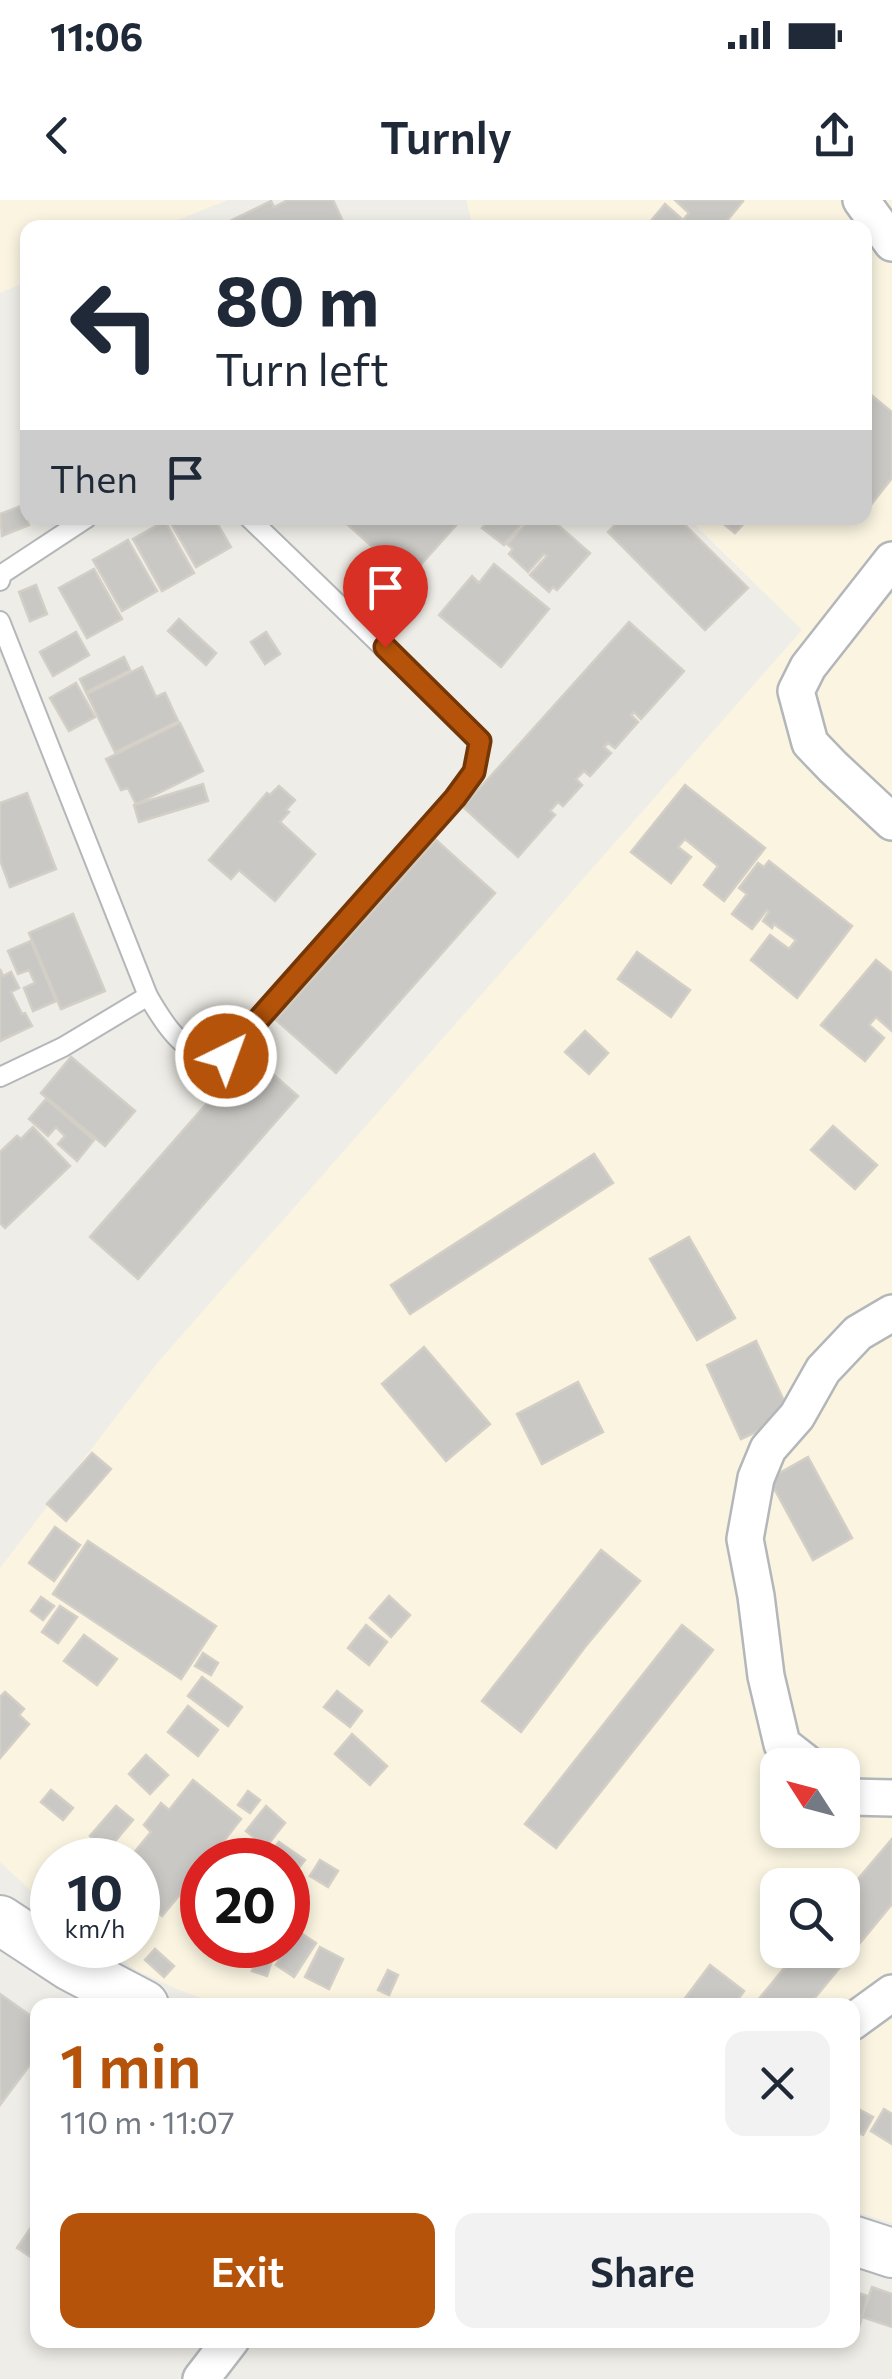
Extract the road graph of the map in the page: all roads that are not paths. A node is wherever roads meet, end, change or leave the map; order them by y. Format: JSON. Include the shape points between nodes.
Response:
{"nodes":[{"id":1,"x":861,"y":200,"type":"edge"},
{"id":2,"x":892,"y":242,"type":"edge"},
{"id":3,"x":76,"y":525,"type":"edge"},
{"id":4,"x":256,"y":525,"type":"edge"},
{"id":5,"x":892,"y":560,"type":"edge"},
{"id":6,"x":0,"y":581,"type":"edge"},
{"id":7,"x":0,"y":621,"type":"edge"},
{"id":8,"x":892,"y":822,"type":"edge"},
{"id":9,"x":148,"y":996,"type":"junction"},
{"id":10,"x":0,"y":1077,"type":"edge"},
{"id":11,"x":892,"y":1313,"type":"edge"},
{"id":12,"x":787,"y":1748,"type":"edge"},
{"id":13,"x":860,"y":1796,"type":"edge"},
{"id":14,"x":892,"y":1798,"type":"edge"},
{"id":15,"x":0,"y":1920,"type":"edge"},
{"id":16,"x":892,"y":1993,"type":"edge"},
{"id":17,"x":131,"y":1998,"type":"edge"},
{"id":18,"x":860,"y":2016,"type":"edge"},
{"id":19,"x":860,"y":2243,"type":"edge"},
{"id":20,"x":892,"y":2253,"type":"edge"},
{"id":21,"x":224,"y":2348,"type":"edge"},
{"id":22,"x":201,"y":2379,"type":"edge"}],
"edges":[{"from":1,"to":2,"type":"street"},
{"from":3,"to":6,"type":"lane"},
{"from":4,"to":9,"type":"lane","via":[[480,741],[474,772],[226,1056],[198,1053],[174,1034]]},
{"from":5,"to":8,"type":"street","via":[[796,692],[810,743]]},
{"from":7,"to":9,"type":"lane"},
{"from":9,"to":10,"type":"lane"},
{"from":11,"to":12,"type":"street","via":[[858,1333],[824,1370],[756,1478],[744,1539],[766,1676]]},
{"from":13,"to":14,"type":"street"},
{"from":15,"to":17,"type":"main road"},
{"from":16,"to":18,"type":"street"},
{"from":19,"to":20,"type":"main road"},
{"from":21,"to":22,"type":"street"}]}
